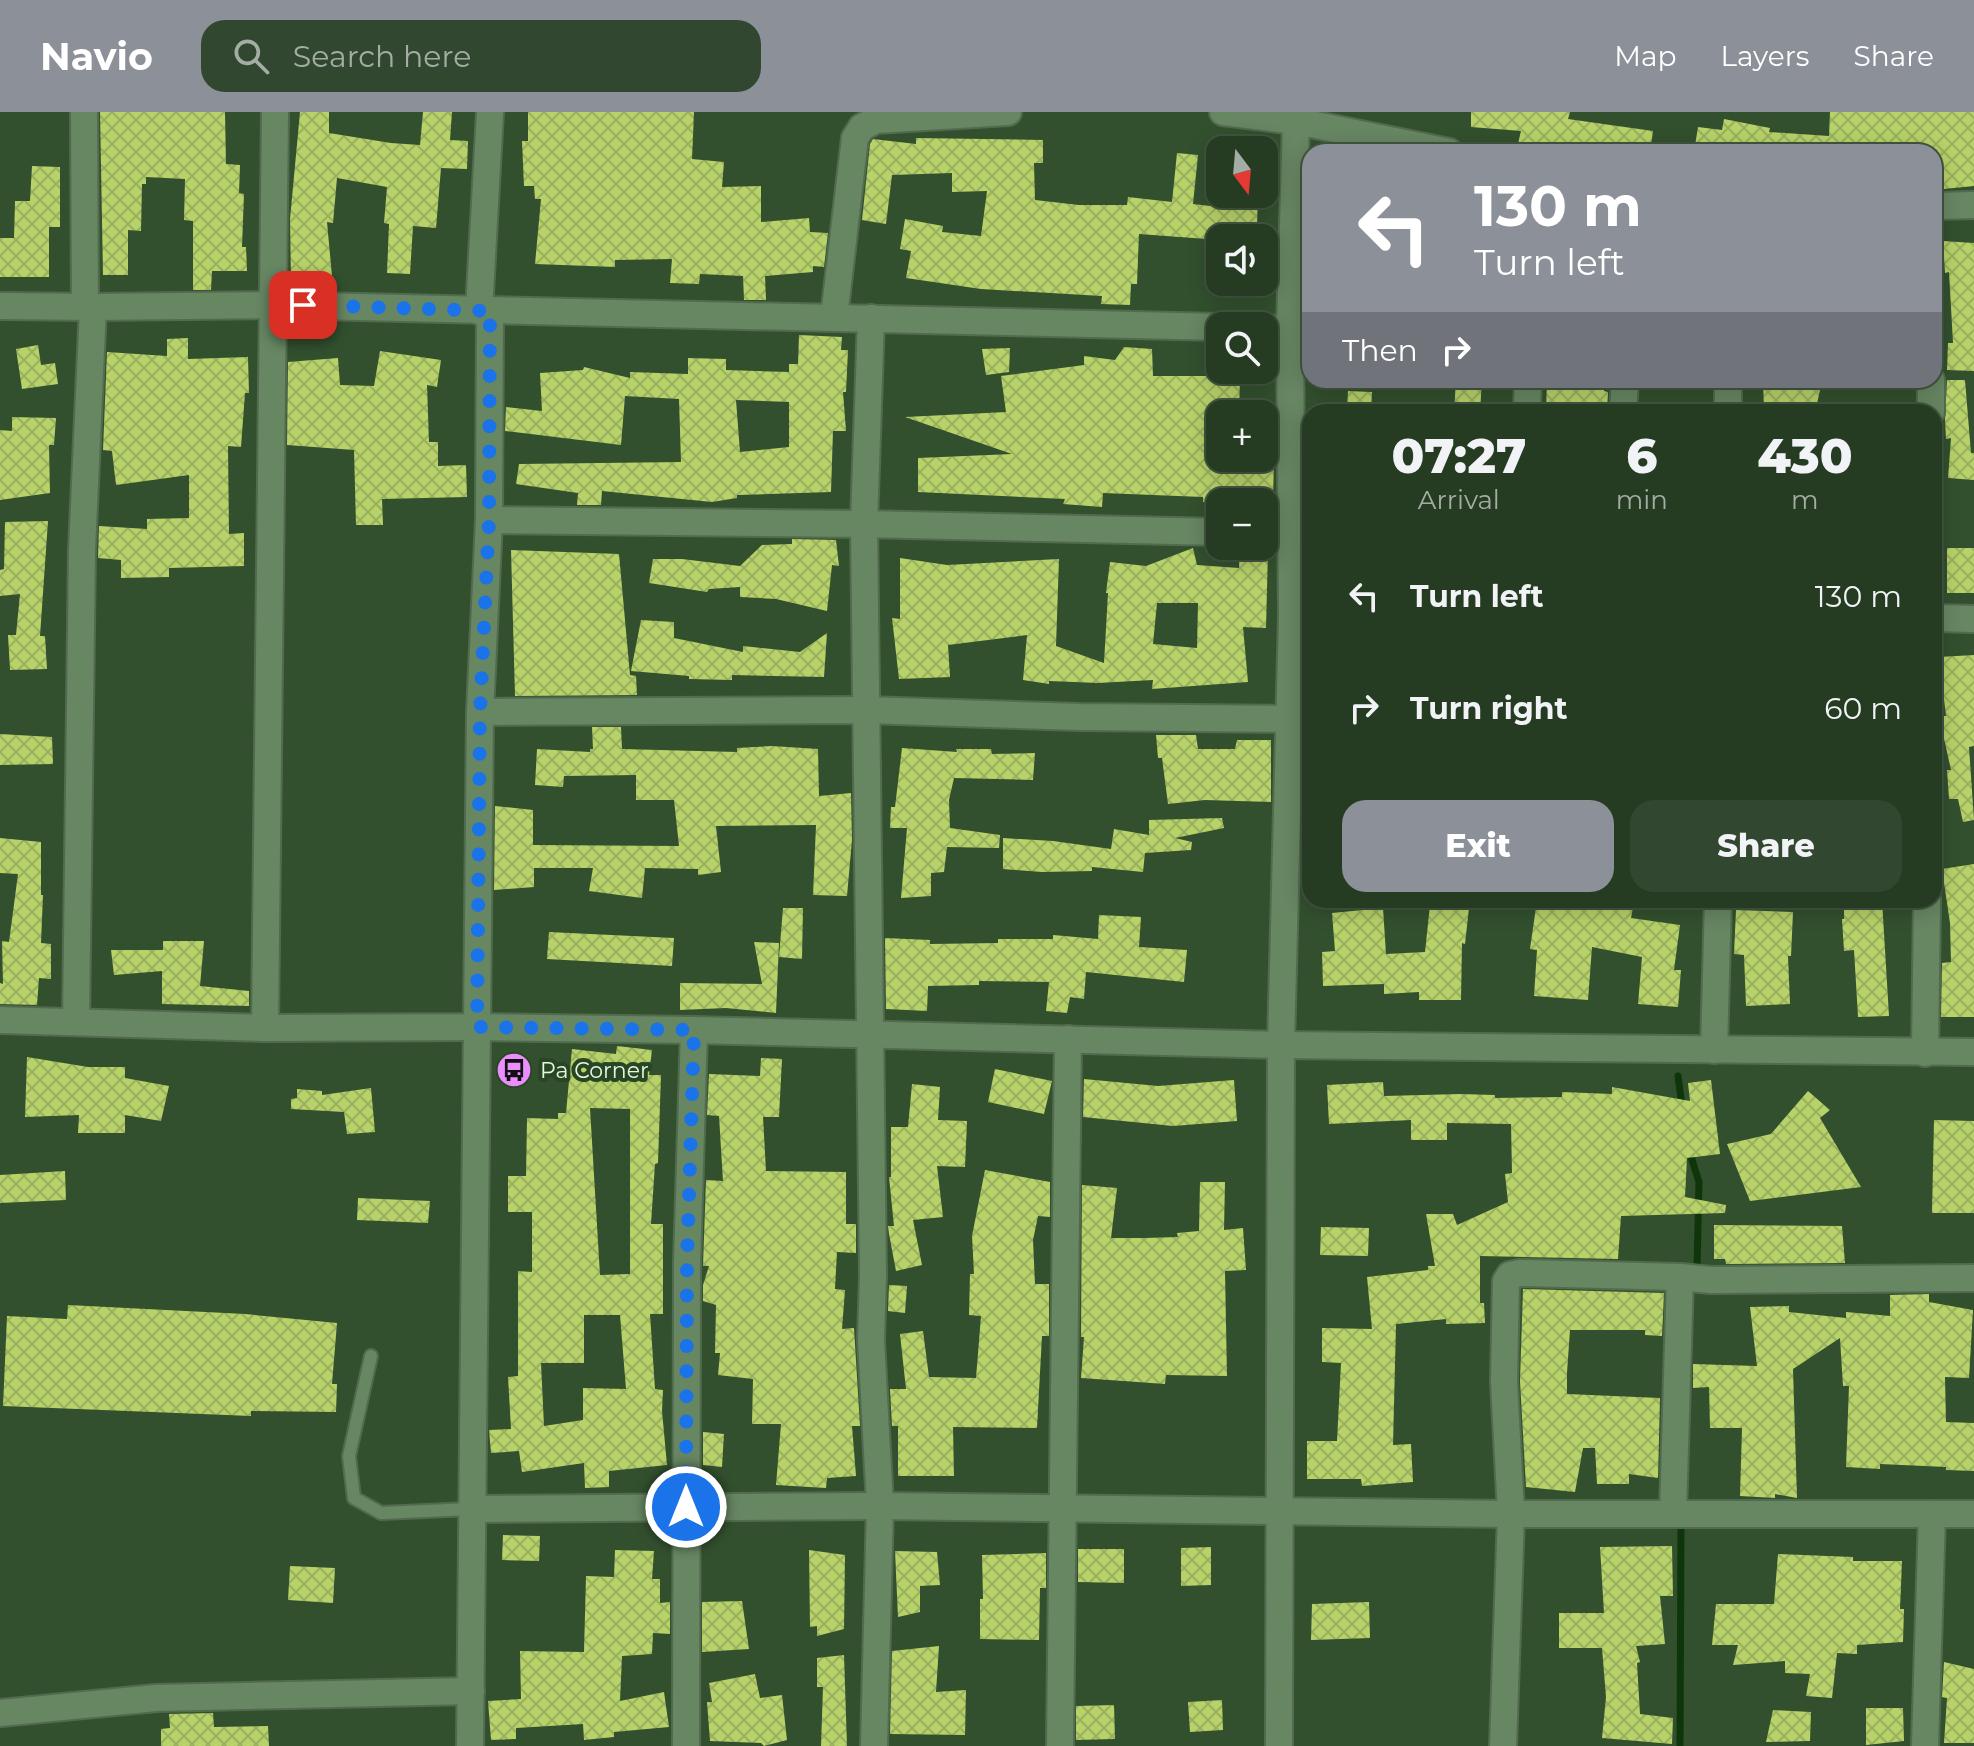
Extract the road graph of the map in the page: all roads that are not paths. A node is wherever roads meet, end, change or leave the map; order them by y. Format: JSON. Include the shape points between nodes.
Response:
{"nodes":[{"id":1,"x":84,"y":112,"type":"edge"},
{"id":2,"x":275,"y":112,"type":"edge"},
{"id":3,"x":490,"y":112,"type":"edge"},
{"id":4,"x":1008,"y":112,"type":"edge"},
{"id":5,"x":1223,"y":112,"type":"edge"},
{"id":6,"x":1296,"y":121,"type":"junction"},
{"id":7,"x":1410,"y":144,"type":"edge"},
{"id":8,"x":1974,"y":205,"type":"edge"},
{"id":9,"x":1942,"y":206,"type":"edge"},
{"id":10,"x":274,"y":305,"type":"junction"},
{"id":11,"x":0,"y":306,"type":"edge"},
{"id":12,"x":89,"y":307,"type":"junction"},
{"id":13,"x":484,"y":311,"type":"junction"},
{"id":14,"x":834,"y":317,"type":"junction"},
{"id":15,"x":871,"y":318,"type":"junction"},
{"id":16,"x":1206,"y":327,"type":"edge"},
{"id":17,"x":1278,"y":329,"type":"edge"},
{"id":18,"x":1290,"y":329,"type":"junction"},
{"id":19,"x":489,"y":520,"type":"junction"},
{"id":20,"x":864,"y":524,"type":"junction"},
{"id":21,"x":1206,"y":532,"type":"edge"},
{"id":22,"x":1278,"y":534,"type":"edge"},
{"id":23,"x":1292,"y":534,"type":"junction"},
{"id":24,"x":1301,"y":616,"type":"edge"},
{"id":25,"x":1942,"y":618,"type":"edge"},
{"id":26,"x":1974,"y":619,"type":"edge"},
{"id":27,"x":867,"y":710,"type":"junction"},
{"id":28,"x":480,"y":712,"type":"junction"},
{"id":29,"x":1290,"y":719,"type":"junction"},
{"id":30,"x":1718,"y":908,"type":"edge"},
{"id":31,"x":1927,"y":908,"type":"edge"},
{"id":32,"x":0,"y":1020,"type":"edge"},
{"id":33,"x":76,"y":1021,"type":"junction"},
{"id":34,"x":477,"y":1027,"type":"junction"},
{"id":35,"x":265,"y":1028,"type":"junction"},
{"id":36,"x":694,"y":1030,"type":"junction"},
{"id":37,"x":869,"y":1035,"type":"junction"},
{"id":38,"x":1068,"y":1039,"type":"junction"},
{"id":39,"x":1281,"y":1045,"type":"junction"},
{"id":40,"x":1714,"y":1050,"type":"junction"},
{"id":41,"x":1974,"y":1052,"type":"edge"},
{"id":42,"x":1925,"y":1053,"type":"junction"},
{"id":43,"x":1680,"y":1277,"type":"junction"},
{"id":44,"x":1974,"y":1278,"type":"edge"},
{"id":45,"x":371,"y":1356,"type":"dead end"},
{"id":46,"x":880,"y":1506,"type":"junction"},
{"id":47,"x":686,"y":1507,"type":"junction"},
{"id":48,"x":470,"y":1509,"type":"junction"},
{"id":49,"x":1063,"y":1509,"type":"junction"},
{"id":50,"x":1280,"y":1512,"type":"junction"},
{"id":51,"x":1673,"y":1513,"type":"junction"},
{"id":52,"x":1511,"y":1514,"type":"junction"},
{"id":53,"x":1932,"y":1514,"type":"junction"},
{"id":54,"x":1974,"y":1514,"type":"edge"},
{"id":55,"x":471,"y":1691,"type":"junction"},
{"id":56,"x":0,"y":1713,"type":"edge"},
{"id":57,"x":470,"y":1746,"type":"edge"},
{"id":58,"x":686,"y":1746,"type":"edge"},
{"id":59,"x":874,"y":1746,"type":"edge"},
{"id":60,"x":1060,"y":1746,"type":"edge"},
{"id":61,"x":1279,"y":1746,"type":"edge"},
{"id":62,"x":1503,"y":1746,"type":"edge"},
{"id":63,"x":1925,"y":1746,"type":"edge"}],
"edges":[{"from":1,"to":12,"type":"street"},
{"from":2,"to":10,"type":"street"},
{"from":3,"to":13,"type":"street"},
{"from":4,"to":14,"type":"street","via":[[876,120],[862,127],[855,138]]},
{"from":5,"to":6,"type":"street"},
{"from":6,"to":7,"type":"street"},
{"from":6,"to":18,"type":"street"},
{"from":8,"to":9,"type":"street"},
{"from":10,"to":12,"type":"street"},
{"from":10,"to":13,"type":"street"},
{"from":10,"to":35,"type":"street"},
{"from":11,"to":12,"type":"street"},
{"from":12,"to":33,"type":"street"},
{"from":13,"to":14,"type":"street"},
{"from":13,"to":19,"type":"street"},
{"from":14,"to":15,"type":"street"},
{"from":15,"to":16,"type":"street"},
{"from":15,"to":20,"type":"street"},
{"from":17,"to":18,"type":"street"},
{"from":18,"to":23,"type":"street"},
{"from":19,"to":20,"type":"street"},
{"from":19,"to":28,"type":"street"},
{"from":20,"to":21,"type":"street"},
{"from":20,"to":27,"type":"street"},
{"from":22,"to":23,"type":"street"},
{"from":23,"to":24,"type":"street"},
{"from":24,"to":29,"type":"street"},
{"from":25,"to":26,"type":"street"},
{"from":27,"to":28,"type":"street"},
{"from":27,"to":29,"type":"street"},
{"from":27,"to":37,"type":"street"},
{"from":28,"to":34,"type":"street"},
{"from":29,"to":39,"type":"street"},
{"from":30,"to":40,"type":"street"},
{"from":31,"to":42,"type":"street"},
{"from":32,"to":33,"type":"street"},
{"from":33,"to":35,"type":"street"},
{"from":34,"to":35,"type":"street"},
{"from":34,"to":36,"type":"street"},
{"from":34,"to":48,"type":"street"},
{"from":36,"to":37,"type":"street"},
{"from":36,"to":47,"type":"street"},
{"from":37,"to":38,"type":"street"},
{"from":37,"to":46,"type":"street","via":[[871,1340]]},
{"from":38,"to":39,"type":"street"},
{"from":38,"to":49,"type":"street"},
{"from":39,"to":40,"type":"street"},
{"from":39,"to":50,"type":"street"},
{"from":40,"to":42,"type":"street"},
{"from":41,"to":42,"type":"street"},
{"from":43,"to":44,"type":"street"},
{"from":43,"to":51,"type":"street"},
{"from":43,"to":52,"type":"street","via":[[1510,1275],[1504,1381]]},
{"from":45,"to":48,"type":"lane","via":[[349,1456],[354,1498],[381,1513]]},
{"from":46,"to":47,"type":"street"},
{"from":46,"to":49,"type":"street"},
{"from":46,"to":59,"type":"street"},
{"from":47,"to":48,"type":"street"},
{"from":47,"to":58,"type":"street"},
{"from":48,"to":55,"type":"street"},
{"from":49,"to":50,"type":"street"},
{"from":49,"to":60,"type":"street"},
{"from":50,"to":52,"type":"street"},
{"from":50,"to":61,"type":"street"},
{"from":51,"to":52,"type":"street"},
{"from":51,"to":53,"type":"street"},
{"from":52,"to":62,"type":"street"},
{"from":53,"to":54,"type":"street"},
{"from":53,"to":63,"type":"street"},
{"from":55,"to":56,"type":"street","via":[[156,1698]]},
{"from":55,"to":57,"type":"street"}]}
